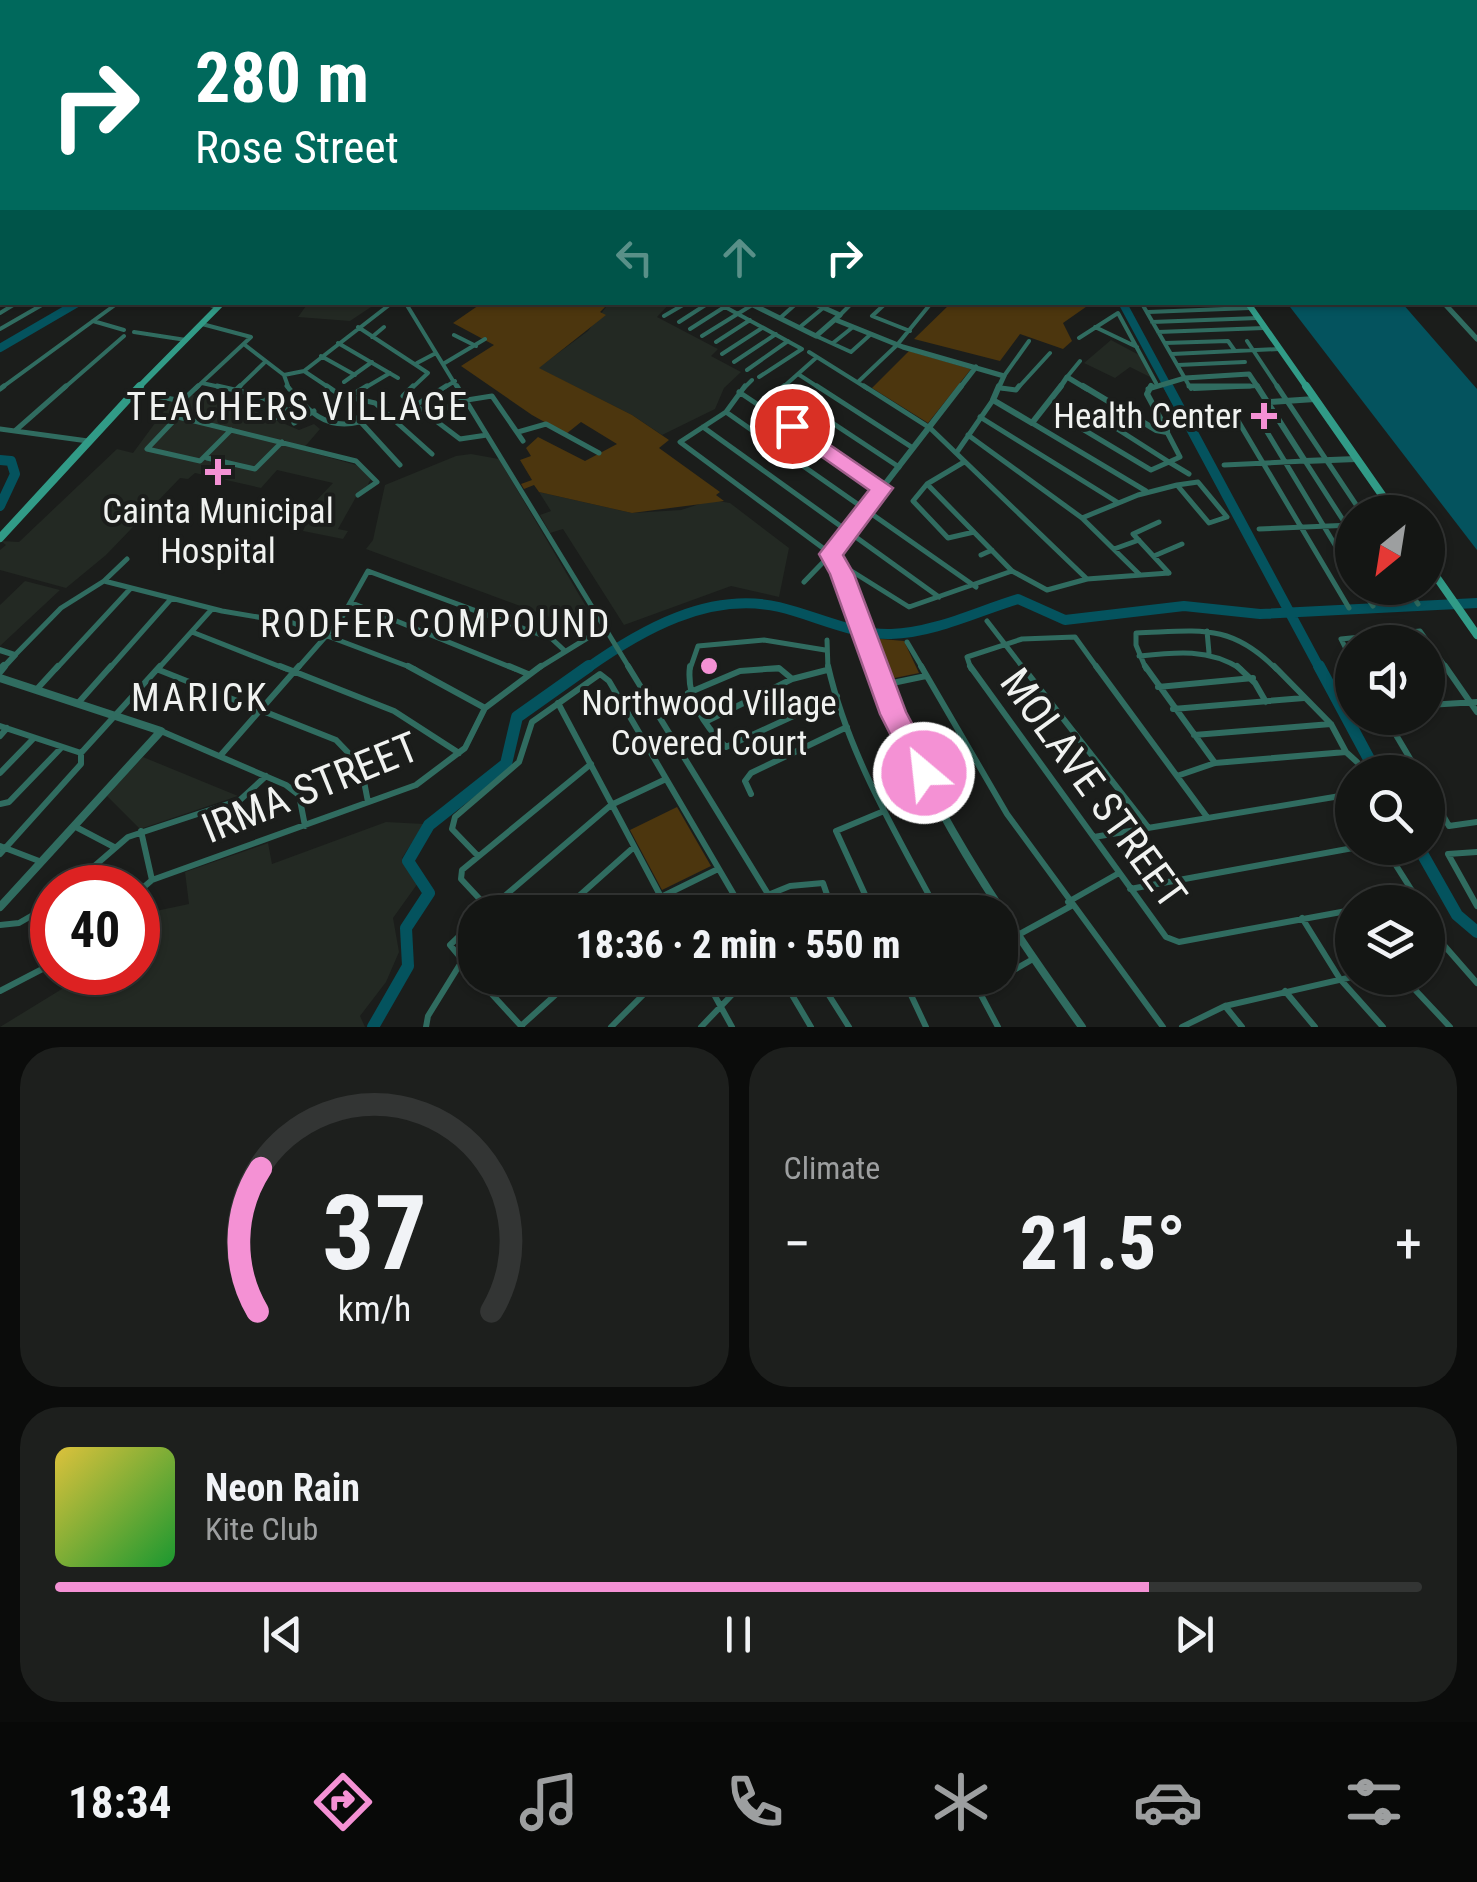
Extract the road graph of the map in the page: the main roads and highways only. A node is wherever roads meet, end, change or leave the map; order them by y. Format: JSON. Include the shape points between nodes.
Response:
{"nodes":[{"id":1,"x":221,"y":305,"type":"edge"},
{"id":2,"x":1248,"y":305,"type":"edge"},
{"id":3,"x":1382,"y":495,"type":"edge"},
{"id":4,"x":0,"y":538,"type":"edge"},
{"id":5,"x":1445,"y":593,"type":"edge"},
{"id":6,"x":1477,"y":635,"type":"edge"}],
"edges":[{"from":1,"to":4,"type":"main road"},
{"from":2,"to":3,"type":"main road"},
{"from":5,"to":6,"type":"main road"}]}
